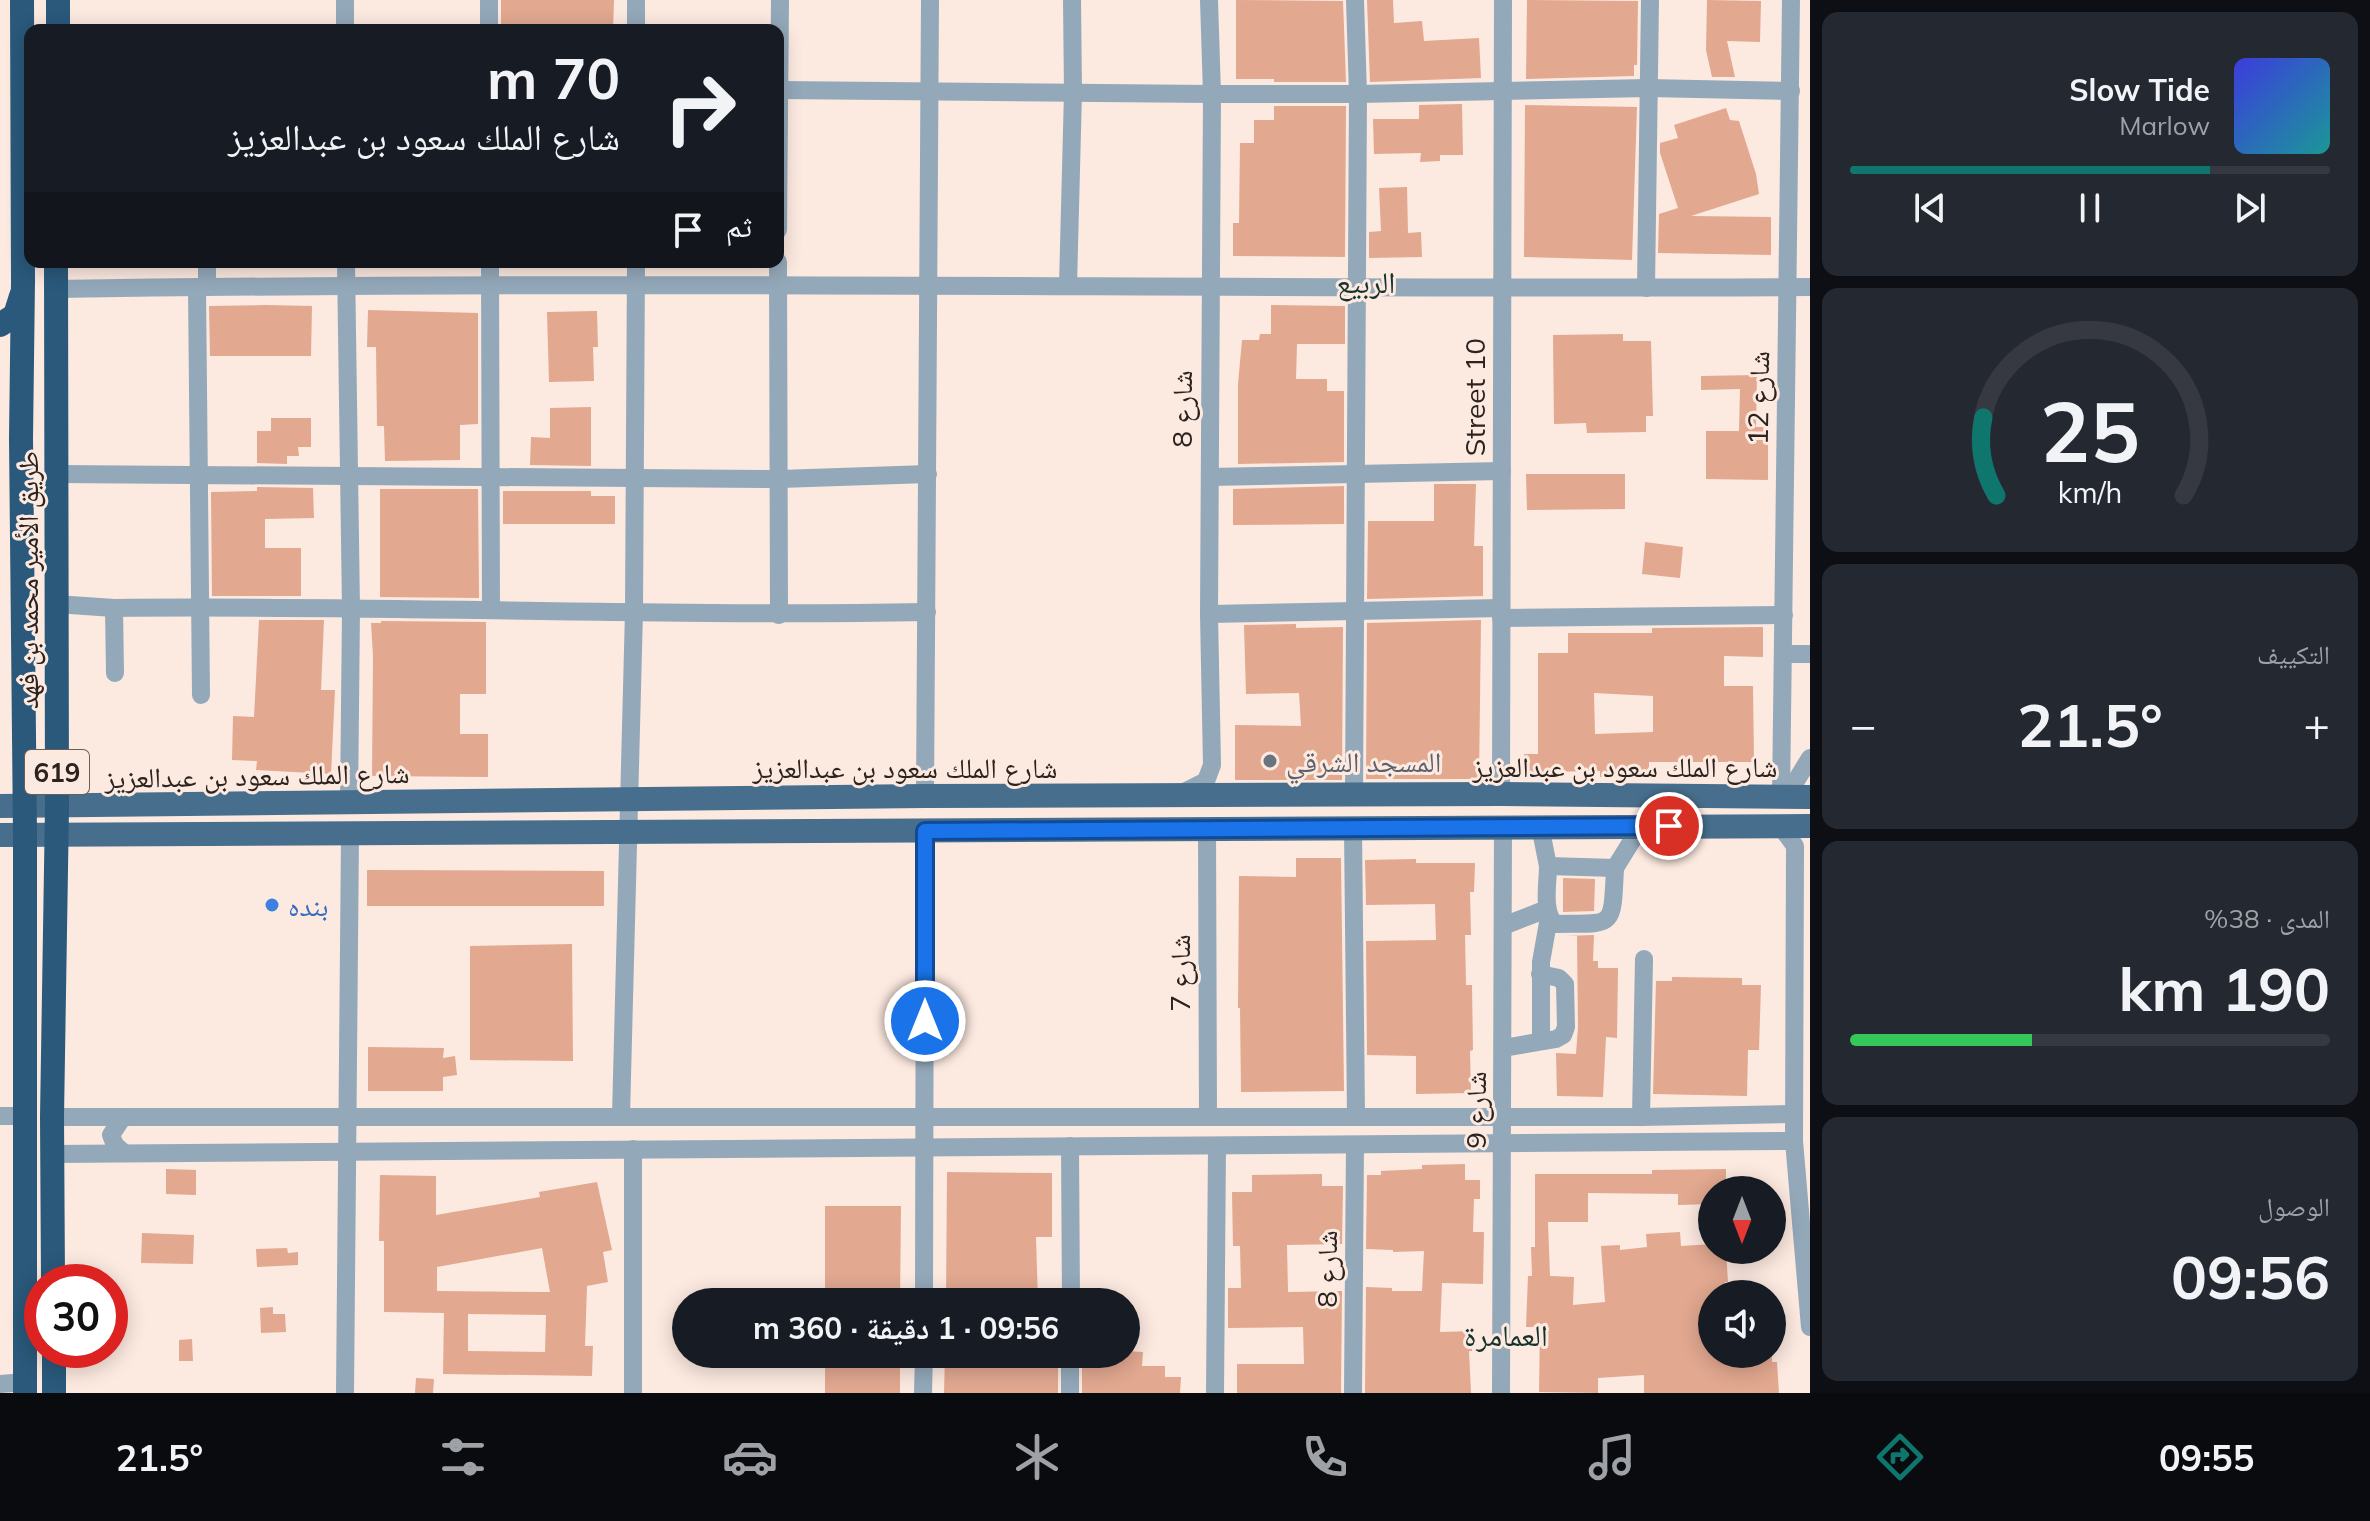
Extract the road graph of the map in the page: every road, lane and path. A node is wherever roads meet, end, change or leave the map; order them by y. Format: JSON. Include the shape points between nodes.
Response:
{"nodes":[{"id":1,"x":22,"y":0,"type":"edge"},
{"id":2,"x":58,"y":0,"type":"edge"},
{"id":3,"x":345,"y":0,"type":"edge"},
{"id":4,"x":489,"y":0,"type":"edge"},
{"id":5,"x":636,"y":0,"type":"edge"},
{"id":6,"x":780,"y":0,"type":"edge"},
{"id":7,"x":930,"y":0,"type":"edge"},
{"id":8,"x":1072,"y":0,"type":"edge"},
{"id":9,"x":1209,"y":0,"type":"edge"},
{"id":10,"x":1355,"y":0,"type":"edge"},
{"id":11,"x":1503,"y":0,"type":"edge"},
{"id":12,"x":1650,"y":0,"type":"edge"},
{"id":13,"x":1791,"y":0,"type":"edge"},
{"id":14,"x":58,"y":24,"type":"edge"},
{"id":15,"x":345,"y":24,"type":"edge"},
{"id":16,"x":489,"y":24,"type":"edge"},
{"id":17,"x":636,"y":24,"type":"edge"},
{"id":18,"x":779,"y":24,"type":"edge"},
{"id":19,"x":1648,"y":88,"type":"junction"},
{"id":20,"x":784,"y":90,"type":"edge"},
{"id":21,"x":931,"y":91,"type":"junction"},
{"id":22,"x":1791,"y":91,"type":"junction"},
{"id":23,"x":1073,"y":92,"type":"junction"},
{"id":24,"x":1504,"y":92,"type":"junction"},
{"id":25,"x":1212,"y":94,"type":"junction"},
{"id":26,"x":1358,"y":94,"type":"junction"},
{"id":27,"x":56,"y":268,"type":"edge"},
{"id":28,"x":206,"y":268,"type":"edge"},
{"id":29,"x":346,"y":268,"type":"edge"},
{"id":30,"x":490,"y":268,"type":"edge"},
{"id":31,"x":636,"y":268,"type":"edge"},
{"id":32,"x":778,"y":268,"type":"edge"},
{"id":33,"x":23,"y":281,"type":"junction"},
{"id":34,"x":346,"y":284,"type":"junction"},
{"id":35,"x":490,"y":285,"type":"junction"},
{"id":36,"x":929,"y":285,"type":"junction"},
{"id":37,"x":778,"y":286,"type":"junction"},
{"id":38,"x":1068,"y":286,"type":"junction"},
{"id":39,"x":1209,"y":286,"type":"junction"},
{"id":40,"x":202,"y":287,"type":"junction"},
{"id":41,"x":636,"y":287,"type":"junction"},
{"id":42,"x":1788,"y":287,"type":"junction"},
{"id":43,"x":1810,"y":287,"type":"edge"},
{"id":44,"x":1357,"y":288,"type":"junction"},
{"id":45,"x":1646,"y":288,"type":"junction"},
{"id":46,"x":55,"y":289,"type":"junction"},
{"id":47,"x":1502,"y":289,"type":"junction"},
{"id":48,"x":0,"y":325,"type":"edge"},
{"id":49,"x":0,"y":394,"type":"edge"},
{"id":50,"x":21,"y":438,"type":"junction"},
{"id":51,"x":1502,"y":471,"type":"junction"},
{"id":52,"x":57,"y":474,"type":"junction"},
{"id":53,"x":928,"y":474,"type":"junction"},
{"id":54,"x":1356,"y":474,"type":"junction"},
{"id":55,"x":199,"y":475,"type":"junction"},
{"id":56,"x":349,"y":475,"type":"junction"},
{"id":57,"x":490,"y":475,"type":"junction"},
{"id":58,"x":636,"y":476,"type":"junction"},
{"id":59,"x":1210,"y":477,"type":"junction"},
{"id":60,"x":780,"y":479,"type":"junction"},
{"id":61,"x":56,"y":604,"type":"junction"},
{"id":62,"x":201,"y":607,"type":"junction"},
{"id":63,"x":114,"y":608,"type":"junction"},
{"id":64,"x":351,"y":609,"type":"junction"},
{"id":65,"x":491,"y":610,"type":"junction"},
{"id":66,"x":634,"y":611,"type":"junction"},
{"id":67,"x":1355,"y":611,"type":"junction"},
{"id":68,"x":927,"y":612,"type":"junction"},
{"id":69,"x":1501,"y":613,"type":"junction"},
{"id":70,"x":1209,"y":614,"type":"junction"},
{"id":71,"x":779,"y":615,"type":"junction"},
{"id":72,"x":1784,"y":615,"type":"junction"},
{"id":73,"x":1783,"y":654,"type":"junction"},
{"id":74,"x":1810,"y":654,"type":"edge"},
{"id":75,"x":115,"y":673,"type":"dead end"},
{"id":76,"x":201,"y":695,"type":"dead end"},
{"id":77,"x":1810,"y":758,"type":"edge"},
{"id":78,"x":1501,"y":794,"type":"junction"},
{"id":79,"x":925,"y":796,"type":"junction"},
{"id":80,"x":1354,"y":796,"type":"junction"},
{"id":81,"x":1173,"y":797,"type":"junction"},
{"id":82,"x":1792,"y":797,"type":"edge"},
{"id":83,"x":630,"y":798,"type":"junction"},
{"id":84,"x":349,"y":804,"type":"junction"},
{"id":85,"x":0,"y":806,"type":"edge"},
{"id":86,"x":25,"y":807,"type":"junction"},
{"id":87,"x":57,"y":807,"type":"junction"},
{"id":88,"x":1503,"y":826,"type":"junction"},
{"id":89,"x":1540,"y":826,"type":"junction"},
{"id":90,"x":1641,"y":826,"type":"junction"},
{"id":91,"x":1810,"y":826,"type":"edge"},
{"id":92,"x":1781,"y":827,"type":"junction"},
{"id":93,"x":1353,"y":828,"type":"junction"},
{"id":94,"x":1207,"y":830,"type":"junction"},
{"id":95,"x":925,"y":831,"type":"junction"},
{"id":96,"x":628,"y":833,"type":"junction"},
{"id":97,"x":0,"y":835,"type":"edge"},
{"id":98,"x":25,"y":835,"type":"junction"},
{"id":99,"x":57,"y":835,"type":"junction"},
{"id":100,"x":350,"y":835,"type":"junction"},
{"id":101,"x":1548,"y":866,"type":"junction"},
{"id":102,"x":1615,"y":868,"type":"junction"},
{"id":103,"x":1548,"y":913,"type":"junction"},
{"id":104,"x":1503,"y":926,"type":"junction"},
{"id":105,"x":1644,"y":959,"type":"dead end"},
{"id":106,"x":1540,"y":974,"type":"junction"},
{"id":107,"x":1541,"y":1040,"type":"junction"},
{"id":108,"x":1503,"y":1048,"type":"junction"},
{"id":109,"x":1803,"y":1054,"type":"edge"},
{"id":110,"x":1794,"y":1114,"type":"junction"},
{"id":111,"x":0,"y":1116,"type":"edge"},
{"id":112,"x":25,"y":1116,"type":"junction"},
{"id":113,"x":346,"y":1116,"type":"junction"},
{"id":114,"x":621,"y":1116,"type":"junction"},
{"id":115,"x":925,"y":1116,"type":"junction"},
{"id":116,"x":1208,"y":1116,"type":"junction"},
{"id":117,"x":1356,"y":1116,"type":"junction"},
{"id":118,"x":1503,"y":1116,"type":"junction"},
{"id":119,"x":52,"y":1117,"type":"junction"},
{"id":120,"x":123,"y":1117,"type":"junction"},
{"id":121,"x":1641,"y":1117,"type":"junction"},
{"id":122,"x":1794,"y":1141,"type":"junction"},
{"id":123,"x":1503,"y":1144,"type":"junction"},
{"id":124,"x":1355,"y":1145,"type":"junction"},
{"id":125,"x":1070,"y":1146,"type":"junction"},
{"id":126,"x":1217,"y":1146,"type":"junction"},
{"id":127,"x":926,"y":1148,"type":"junction"},
{"id":128,"x":633,"y":1149,"type":"junction"},
{"id":129,"x":347,"y":1151,"type":"junction"},
{"id":130,"x":124,"y":1153,"type":"junction"},
{"id":131,"x":52,"y":1154,"type":"junction"},
{"id":132,"x":1805,"y":1213,"type":"edge"},
{"id":133,"x":53,"y":1264,"type":"edge"},
{"id":134,"x":924,"y":1288,"type":"edge"},
{"id":135,"x":1071,"y":1288,"type":"edge"},
{"id":136,"x":1810,"y":1327,"type":"edge"},
{"id":137,"x":54,"y":1368,"type":"edge"},
{"id":138,"x":924,"y":1368,"type":"edge"},
{"id":139,"x":1070,"y":1368,"type":"edge"},
{"id":140,"x":0,"y":1384,"type":"edge"},
{"id":141,"x":25,"y":1387,"type":"edge"},
{"id":142,"x":54,"y":1393,"type":"edge"},
{"id":143,"x":345,"y":1393,"type":"edge"},
{"id":144,"x":633,"y":1393,"type":"edge"},
{"id":145,"x":923,"y":1393,"type":"edge"},
{"id":146,"x":1070,"y":1393,"type":"edge"},
{"id":147,"x":1215,"y":1393,"type":"edge"},
{"id":148,"x":1353,"y":1393,"type":"edge"},
{"id":149,"x":1501,"y":1393,"type":"edge"}],
"edges":[{"from":1,"to":33,"type":"highway","name":"طريق الأمير محمد بن فهد","number":"619"},
{"from":2,"to":14,"type":"highway"},
{"from":3,"to":15,"type":"street"},
{"from":4,"to":16,"type":"street"},
{"from":5,"to":17,"type":"street"},
{"from":6,"to":18,"type":"street"},
{"from":7,"to":21,"type":"street"},
{"from":8,"to":23,"type":"street"},
{"from":9,"to":25,"type":"street","name":"شارع 8"},
{"from":10,"to":26,"type":"street"},
{"from":11,"to":24,"type":"street","name":"Street 10"},
{"from":12,"to":19,"type":"street"},
{"from":13,"to":22,"type":"street","name":"شارع 12"},
{"from":19,"to":22,"type":"street"},
{"from":19,"to":24,"type":"street"},
{"from":19,"to":45,"type":"street"},
{"from":20,"to":21,"type":"street"},
{"from":21,"to":23,"type":"street"},
{"from":21,"to":36,"type":"street"},
{"from":22,"to":42,"type":"street","name":"شارع 12"},
{"from":23,"to":25,"type":"street"},
{"from":23,"to":38,"type":"street"},
{"from":24,"to":26,"type":"street"},
{"from":24,"to":47,"type":"street","name":"Street 10"},
{"from":25,"to":26,"type":"street"},
{"from":25,"to":39,"type":"street","name":"شارع 8"},
{"from":26,"to":44,"type":"street"},
{"from":27,"to":46,"type":"highway","name":"طريق الأمير محمد بن فهد","number":"619"},
{"from":28,"to":40,"type":"street"},
{"from":29,"to":34,"type":"street"},
{"from":30,"to":35,"type":"street"},
{"from":31,"to":41,"type":"street"},
{"from":32,"to":37,"type":"street"},
{"from":33,"to":48,"type":"highway","via":[[15,315]]},
{"from":33,"to":50,"type":"highway","name":"طريق الأمير محمد بن فهد","number":"619"},
{"from":34,"to":35,"type":"street"},
{"from":34,"to":40,"type":"street"},
{"from":34,"to":56,"type":"street"},
{"from":35,"to":41,"type":"street"},
{"from":35,"to":57,"type":"street"},
{"from":36,"to":37,"type":"street"},
{"from":36,"to":38,"type":"street"},
{"from":36,"to":53,"type":"street"},
{"from":37,"to":41,"type":"street"},
{"from":37,"to":60,"type":"street"},
{"from":38,"to":39,"type":"street"},
{"from":39,"to":44,"type":"street"},
{"from":39,"to":59,"type":"street","name":"شارع 8"},
{"from":40,"to":46,"type":"street"},
{"from":40,"to":55,"type":"street"},
{"from":41,"to":58,"type":"street"},
{"from":42,"to":43,"type":"street"},
{"from":42,"to":45,"type":"street"},
{"from":42,"to":72,"type":"street","name":"شارع 12"},
{"from":44,"to":47,"type":"street"},
{"from":44,"to":54,"type":"street"},
{"from":45,"to":47,"type":"street"},
{"from":46,"to":52,"type":"highway","name":"طريق الأمير محمد بن فهد","number":"619"},
{"from":47,"to":51,"type":"street","name":"Street 10"},
{"from":49,"to":50,"type":"highway"},
{"from":50,"to":86,"type":"highway","name":"طريق الأمير محمد بن فهد","number":"619"},
{"from":51,"to":54,"type":"street"},
{"from":51,"to":69,"type":"street","name":"Street 10"},
{"from":52,"to":55,"type":"street"},
{"from":52,"to":61,"type":"highway","name":"طريق الأمير محمد بن فهد","number":"619"},
{"from":53,"to":60,"type":"street"},
{"from":53,"to":68,"type":"street"},
{"from":54,"to":59,"type":"street"},
{"from":54,"to":67,"type":"street"},
{"from":55,"to":56,"type":"street"},
{"from":55,"to":62,"type":"street"},
{"from":56,"to":57,"type":"street"},
{"from":56,"to":64,"type":"street"},
{"from":57,"to":58,"type":"street"},
{"from":57,"to":65,"type":"street"},
{"from":58,"to":60,"type":"street"},
{"from":58,"to":66,"type":"street"},
{"from":59,"to":70,"type":"street","name":"شارع 8"},
{"from":60,"to":71,"type":"street"},
{"from":61,"to":63,"type":"street"},
{"from":61,"to":87,"type":"highway","name":"طريق الأمير محمد بن فهد","number":"619"},
{"from":62,"to":63,"type":"street"},
{"from":62,"to":64,"type":"street"},
{"from":62,"to":76,"type":"street"},
{"from":63,"to":75,"type":"street"},
{"from":64,"to":65,"type":"street"},
{"from":64,"to":84,"type":"street"},
{"from":65,"to":66,"type":"street"},
{"from":66,"to":71,"type":"street"},
{"from":66,"to":83,"type":"street"},
{"from":67,"to":69,"type":"street"},
{"from":67,"to":70,"type":"street"},
{"from":67,"to":80,"type":"street"},
{"from":68,"to":71,"type":"street"},
{"from":68,"to":79,"type":"street"},
{"from":69,"to":72,"type":"street"},
{"from":69,"to":78,"type":"street","name":"Street 10"},
{"from":70,"to":81,"type":"street","name":"شارع 8","via":[[1212,765],[1206,781]]},
{"from":72,"to":73,"type":"street","name":"شارع 12"},
{"from":73,"to":74,"type":"street"},
{"from":73,"to":82,"type":"street","name":"شارع 12"},
{"from":77,"to":82,"type":"street"},
{"from":78,"to":80,"type":"main road","name":"شارع الملك سعود بن عبدالعزيز"},
{"from":78,"to":82,"type":"main road","name":"شارع الملك سعود بن عبدالعزيز"},
{"from":79,"to":81,"type":"main road","name":"شارع الملك سعود بن عبدالعزيز"},
{"from":79,"to":83,"type":"main road","name":"شارع الملك سعود بن عبدالعزيز"},
{"from":80,"to":81,"type":"main road","name":"شارع الملك سعود بن عبدالعزيز"},
{"from":83,"to":84,"type":"main road","name":"شارع الملك سعود بن عبدالعزيز"},
{"from":83,"to":96,"type":"street"},
{"from":84,"to":87,"type":"main road","name":"شارع الملك سعود بن عبدالعزيز"},
{"from":85,"to":86,"type":"main road","name":"شارع الملك سعود بن عبدالعزيز"},
{"from":86,"to":87,"type":"main road","name":"شارع الملك سعود بن عبدالعزيز"},
{"from":86,"to":98,"type":"highway","name":"طريق الأمير محمد بن فهد","number":"619"},
{"from":87,"to":99,"type":"highway","name":"طريق الأمير محمد بن فهد","number":"619"},
{"from":88,"to":89,"type":"main road","name":"شارع الملك سعود بن عبدالعزيز"},
{"from":88,"to":93,"type":"main road","name":"شارع الملك سعود بن عبدالعزيز"},
{"from":88,"to":104,"type":"street","name":"شارع 9"},
{"from":89,"to":90,"type":"main road","name":"شارع الملك سعود بن عبدالعزيز"},
{"from":89,"to":101,"type":"street"},
{"from":90,"to":92,"type":"main road","name":"شارع الملك سعود بن عبدالعزيز"},
{"from":90,"to":102,"type":"street"},
{"from":91,"to":92,"type":"main road","name":"شارع الملك سعود بن عبدالعزيز"},
{"from":92,"to":109,"type":"street","via":[[1795,846]]},
{"from":93,"to":94,"type":"main road","name":"شارع الملك سعود بن عبدالعزيز"},
{"from":93,"to":117,"type":"street"},
{"from":94,"to":95,"type":"main road","name":"شارع الملك سعود بن عبدالعزيز"},
{"from":94,"to":116,"type":"street","name":"شارع 7"},
{"from":95,"to":96,"type":"main road","name":"شارع الملك سعود بن عبدالعزيز"},
{"from":95,"to":115,"type":"street"},
{"from":96,"to":100,"type":"main road","name":"شارع الملك سعود بن عبدالعزيز"},
{"from":96,"to":114,"type":"street"},
{"from":97,"to":98,"type":"main road","name":"شارع الملك سعود بن عبدالعزيز"},
{"from":98,"to":99,"type":"main road","name":"شارع الملك سعود بن عبدالعزيز"},
{"from":98,"to":112,"type":"highway","name":"طريق الأمير محمد بن فهد","number":"619"},
{"from":99,"to":100,"type":"main road","name":"شارع الملك سعود بن عبدالعزيز"},
{"from":99,"to":119,"type":"highway","name":"طريق الأمير محمد بن فهد","number":"619"},
{"from":100,"to":113,"type":"street"},
{"from":101,"to":102,"type":"street"},
{"from":101,"to":103,"type":"street"},
{"from":102,"to":103,"type":"street","via":[[1613,911],[1602,923],[1555,924]]},
{"from":103,"to":104,"type":"street"},
{"from":103,"to":106,"type":"street"},
{"from":104,"to":108,"type":"street","name":"شارع 9"},
{"from":105,"to":121,"type":"street"},
{"from":106,"to":107,"type":"street"},
{"from":106,"to":107,"type":"street","via":[[1559,978],[1567,992],[1563,1035]]},
{"from":107,"to":108,"type":"street"},
{"from":108,"to":118,"type":"street","name":"شارع 9"},
{"from":109,"to":110,"type":"street"},
{"from":110,"to":121,"type":"street"},
{"from":110,"to":122,"type":"street"},
{"from":111,"to":112,"type":"street"},
{"from":112,"to":141,"type":"highway","name":"طريق الأمير محمد بن فهد","number":"619"},
{"from":113,"to":114,"type":"street"},
{"from":113,"to":120,"type":"street"},
{"from":113,"to":129,"type":"street"},
{"from":114,"to":115,"type":"street"},
{"from":115,"to":116,"type":"street"},
{"from":115,"to":127,"type":"street"},
{"from":116,"to":117,"type":"street"},
{"from":117,"to":118,"type":"street"},
{"from":118,"to":121,"type":"street"},
{"from":118,"to":123,"type":"street","name":"شارع 9"},
{"from":119,"to":120,"type":"street"},
{"from":119,"to":131,"type":"highway","name":"طريق الأمير محمد بن فهد","number":"619"},
{"from":120,"to":130,"type":"street","via":[[111,1135]]},
{"from":122,"to":123,"type":"street"},
{"from":122,"to":132,"type":"street"},
{"from":123,"to":124,"type":"street"},
{"from":123,"to":149,"type":"street","name":"شارع 9"},
{"from":124,"to":126,"type":"street"},
{"from":124,"to":148,"type":"street","name":"شارع 8"},
{"from":125,"to":126,"type":"street"},
{"from":125,"to":127,"type":"street"},
{"from":125,"to":135,"type":"street"},
{"from":126,"to":147,"type":"street"},
{"from":127,"to":128,"type":"street"},
{"from":127,"to":134,"type":"street"},
{"from":128,"to":129,"type":"street"},
{"from":128,"to":144,"type":"street"},
{"from":129,"to":130,"type":"street"},
{"from":129,"to":143,"type":"street"},
{"from":130,"to":131,"type":"street"},
{"from":131,"to":133,"type":"highway","name":"طريق الأمير محمد بن فهد","number":"619"},
{"from":132,"to":136,"type":"street"},
{"from":137,"to":142,"type":"highway"},
{"from":138,"to":145,"type":"street"},
{"from":139,"to":146,"type":"street"},
{"from":140,"to":141,"type":"street"}]}
